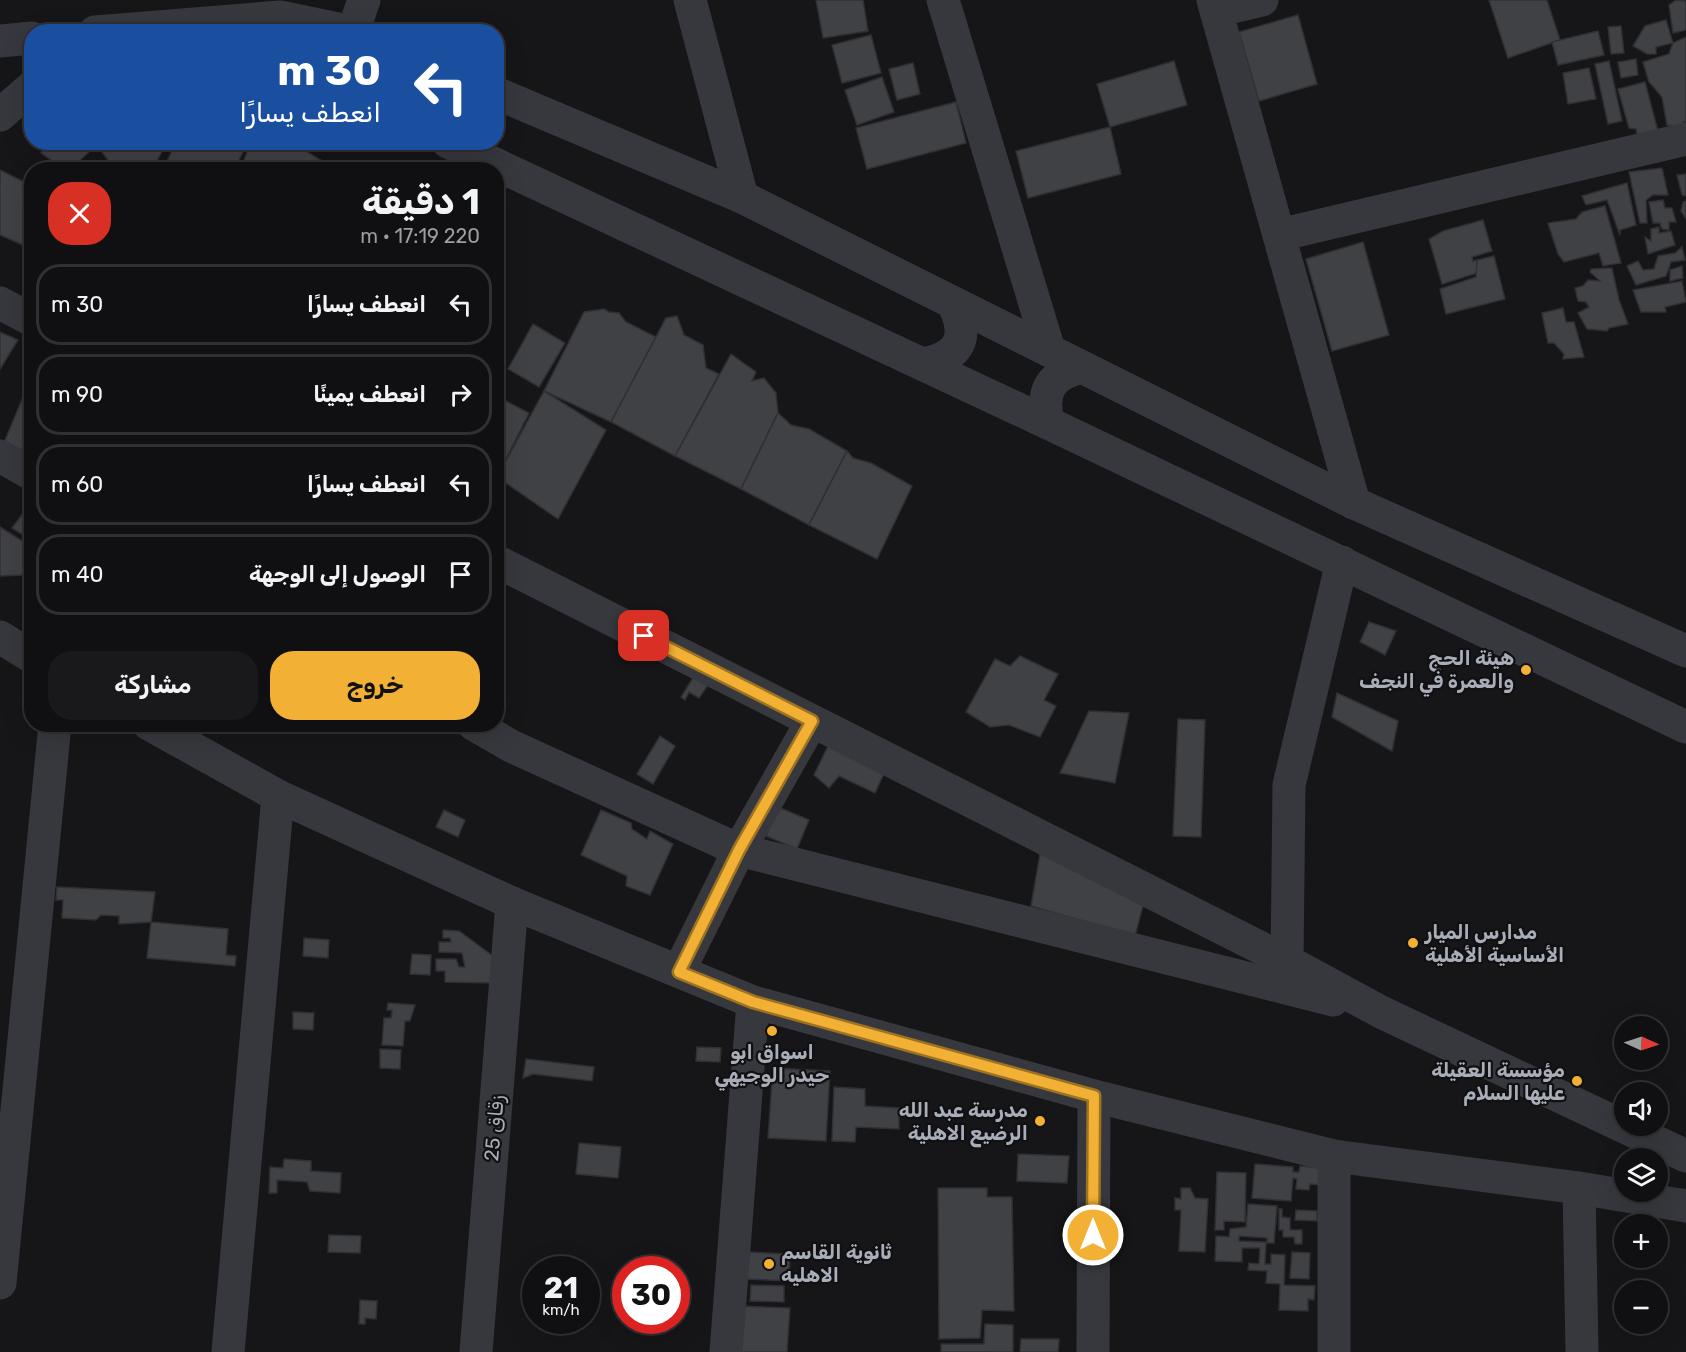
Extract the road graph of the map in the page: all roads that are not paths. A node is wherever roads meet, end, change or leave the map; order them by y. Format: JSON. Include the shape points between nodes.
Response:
{"nodes":[{"id":1,"x":364,"y":0,"type":"edge"},
{"id":2,"x":690,"y":0,"type":"edge"},
{"id":3,"x":943,"y":0,"type":"edge"},
{"id":4,"x":1262,"y":0,"type":"edge"},
{"id":5,"x":1214,"y":5,"type":"edge"},
{"id":6,"x":219,"y":24,"type":"edge"},
{"id":7,"x":313,"y":24,"type":"edge"},
{"id":8,"x":355,"y":24,"type":"edge"},
{"id":9,"x":24,"y":39,"type":"edge"},
{"id":10,"x":0,"y":41,"type":"edge"},
{"id":11,"x":24,"y":94,"type":"edge"},
{"id":12,"x":504,"y":96,"type":"edge"},
{"id":13,"x":0,"y":115,"type":"edge"},
{"id":14,"x":1686,"y":139,"type":"edge"},
{"id":15,"x":465,"y":150,"type":"edge"},
{"id":16,"x":491,"y":162,"type":"edge"},
{"id":17,"x":504,"y":168,"type":"edge"},
{"id":18,"x":742,"y":197,"type":"junction"},
{"id":19,"x":1279,"y":235,"type":"junction"},
{"id":20,"x":0,"y":303,"type":"edge"},
{"id":21,"x":953,"y":303,"type":"junction"},
{"id":22,"x":24,"y":316,"type":"edge"},
{"id":23,"x":1049,"y":350,"type":"junction"},
{"id":24,"x":922,"y":364,"type":"junction"},
{"id":25,"x":1082,"y":367,"type":"junction"},
{"id":26,"x":1048,"y":423,"type":"junction"},
{"id":27,"x":0,"y":456,"type":"edge"},
{"id":28,"x":24,"y":470,"type":"edge"},
{"id":29,"x":1354,"y":503,"type":"junction"},
{"id":30,"x":1342,"y":562,"type":"junction"},
{"id":31,"x":504,"y":565,"type":"edge"},
{"id":32,"x":0,"y":637,"type":"edge"},
{"id":33,"x":1686,"y":651,"type":"edge"},
{"id":34,"x":24,"y":652,"type":"edge"},
{"id":35,"x":812,"y":721,"type":"junction"},
{"id":36,"x":1686,"y":727,"type":"edge"},
{"id":37,"x":54,"y":732,"type":"edge"},
{"id":38,"x":163,"y":732,"type":"edge"},
{"id":39,"x":487,"y":732,"type":"edge"},
{"id":40,"x":278,"y":796,"type":"junction"},
{"id":41,"x":739,"y":850,"type":"junction"},
{"id":42,"x":512,"y":903,"type":"junction"},
{"id":43,"x":1287,"y":961,"type":"junction"},
{"id":44,"x":679,"y":972,"type":"junction"},
{"id":45,"x":753,"y":1002,"type":"junction"},
{"id":46,"x":1381,"y":1012,"type":"junction"},
{"id":47,"x":1094,"y":1096,"type":"junction"},
{"id":48,"x":1334,"y":1156,"type":"junction"},
{"id":49,"x":1686,"y":1156,"type":"edge"},
{"id":50,"x":1579,"y":1188,"type":"junction"},
{"id":51,"x":1686,"y":1206,"type":"edge"},
{"id":52,"x":0,"y":1283,"type":"edge"},
{"id":53,"x":228,"y":1352,"type":"edge"},
{"id":54,"x":476,"y":1352,"type":"edge"},
{"id":55,"x":726,"y":1352,"type":"edge"},
{"id":56,"x":1093,"y":1352,"type":"edge"},
{"id":57,"x":1334,"y":1352,"type":"edge"},
{"id":58,"x":1582,"y":1352,"type":"edge"}],
"edges":[{"from":1,"to":8,"type":"street"},
{"from":2,"to":18,"type":"street"},
{"from":3,"to":23,"type":"street"},
{"from":4,"to":5,"type":"street"},
{"from":5,"to":19,"type":"street"},
{"from":6,"to":7,"type":"street","via":[[279,17]]},
{"from":9,"to":10,"type":"street"},
{"from":11,"to":13,"type":"street"},
{"from":12,"to":18,"type":"street"},
{"from":14,"to":19,"type":"street"},
{"from":15,"to":16,"type":"street"},
{"from":17,"to":24,"type":"street"},
{"from":18,"to":21,"type":"street"},
{"from":19,"to":29,"type":"street"},
{"from":20,"to":22,"type":"street"},
{"from":21,"to":23,"type":"street"},
{"from":21,"to":24,"type":"street","via":[[963,323],[959,345],[944,360]]},
{"from":23,"to":25,"type":"street"},
{"from":24,"to":26,"type":"street"},
{"from":25,"to":26,"type":"street","via":[[1064,372],[1050,385],[1044,404]]},
{"from":25,"to":29,"type":"street"},
{"from":26,"to":30,"type":"street"},
{"from":27,"to":28,"type":"street"},
{"from":29,"to":33,"type":"street"},
{"from":30,"to":36,"type":"street"},
{"from":30,"to":43,"type":"street","via":[[1289,785]]},
{"from":31,"to":35,"type":"street"},
{"from":32,"to":34,"type":"street"},
{"from":35,"to":41,"type":"street"},
{"from":35,"to":43,"type":"street"},
{"from":37,"to":52,"type":"street"},
{"from":38,"to":40,"type":"street"},
{"from":39,"to":41,"type":"street"},
{"from":40,"to":42,"type":"street"},
{"from":40,"to":53,"type":"street"},
{"from":41,"to":44,"type":"street"},
{"from":41,"to":46,"type":"street"},
{"from":42,"to":44,"type":"street"},
{"from":42,"to":54,"type":"street","name":"زقاق 25"},
{"from":43,"to":46,"type":"street"},
{"from":44,"to":45,"type":"street"},
{"from":45,"to":47,"type":"street"},
{"from":45,"to":55,"type":"street"},
{"from":46,"to":49,"type":"street"},
{"from":47,"to":48,"type":"street"},
{"from":47,"to":56,"type":"street"},
{"from":48,"to":50,"type":"street"},
{"from":48,"to":57,"type":"street"},
{"from":50,"to":51,"type":"street"},
{"from":50,"to":58,"type":"street"}]}
